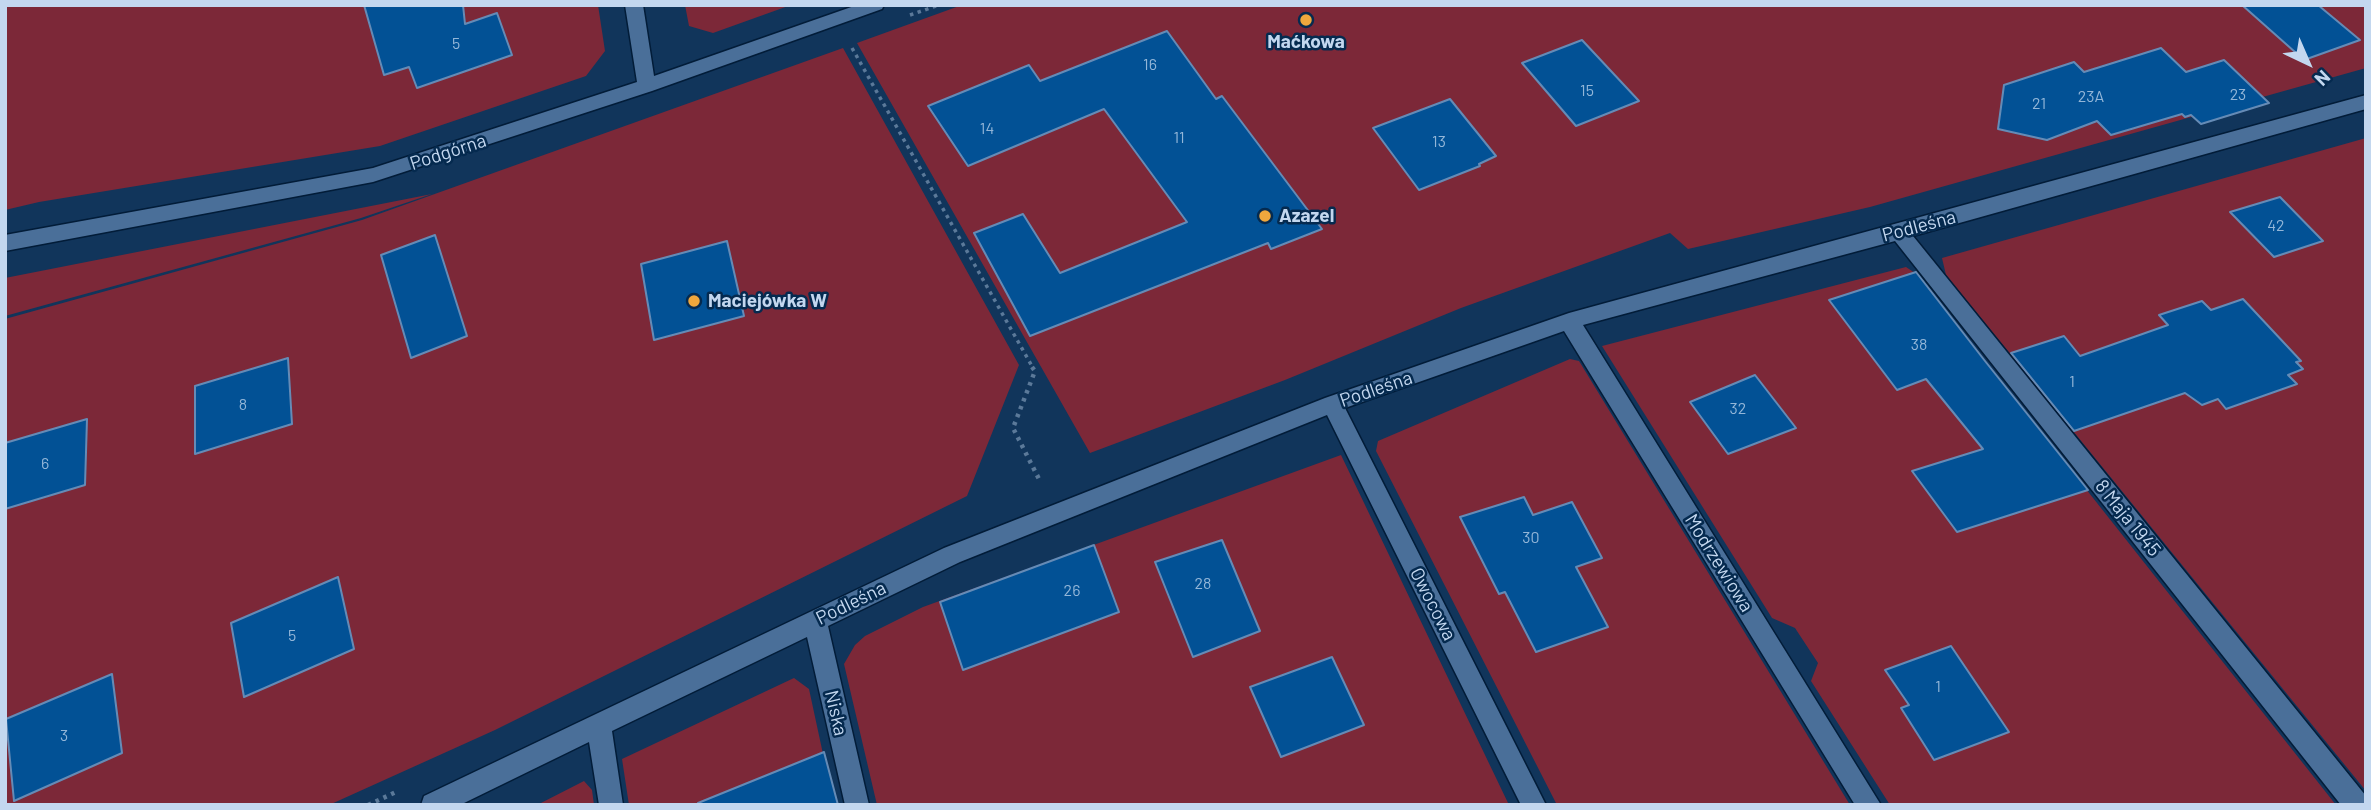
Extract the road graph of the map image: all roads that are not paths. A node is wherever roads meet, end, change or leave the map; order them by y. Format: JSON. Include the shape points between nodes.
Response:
{"nodes":[{"id":1,"x":634,"y":5,"type":"edge"},
{"id":2,"x":876,"y":5,"type":"edge"},
{"id":3,"x":646,"y":86,"type":"junction"},
{"id":4,"x":2366,"y":102,"type":"edge"},
{"id":5,"x":1899,"y":232,"type":"junction"},
{"id":6,"x":5,"y":243,"type":"edge"},
{"id":7,"x":1569,"y":321,"type":"junction"},
{"id":8,"x":1332,"y":404,"type":"junction"},
{"id":9,"x":815,"y":621,"type":"junction"},
{"id":10,"x":600,"y":726,"type":"junction"},
{"id":11,"x":433,"y":805,"type":"edge"},
{"id":12,"x":611,"y":805,"type":"edge"},
{"id":13,"x":857,"y":805,"type":"edge"},
{"id":14,"x":1534,"y":805,"type":"edge"},
{"id":15,"x":1869,"y":805,"type":"edge"},
{"id":16,"x":2357,"y":805,"type":"edge"}],
"edges":[{"from":1,"to":3,"type":"street"},
{"from":2,"to":3,"type":"street","name":"Podgórna"},
{"from":3,"to":6,"type":"street","name":"Podgórna","via":[[373,175]]},
{"from":4,"to":5,"type":"street","name":"Podleśna"},
{"from":5,"to":7,"type":"street","name":"Podleśna"},
{"from":5,"to":16,"type":"street","name":"8 Maja 1945"},
{"from":7,"to":8,"type":"street","name":"Podleśna"},
{"from":7,"to":15,"type":"street","name":"Modrzewiowa"},
{"from":8,"to":9,"type":"street","name":"Podleśna","via":[[952,555]]},
{"from":8,"to":14,"type":"street","name":"Owocowa"},
{"from":9,"to":10,"type":"street","name":"Podleśna"},
{"from":9,"to":13,"type":"street","name":"Niska"},
{"from":10,"to":11,"type":"street","name":"Podleśna"},
{"from":10,"to":12,"type":"street"}]}
